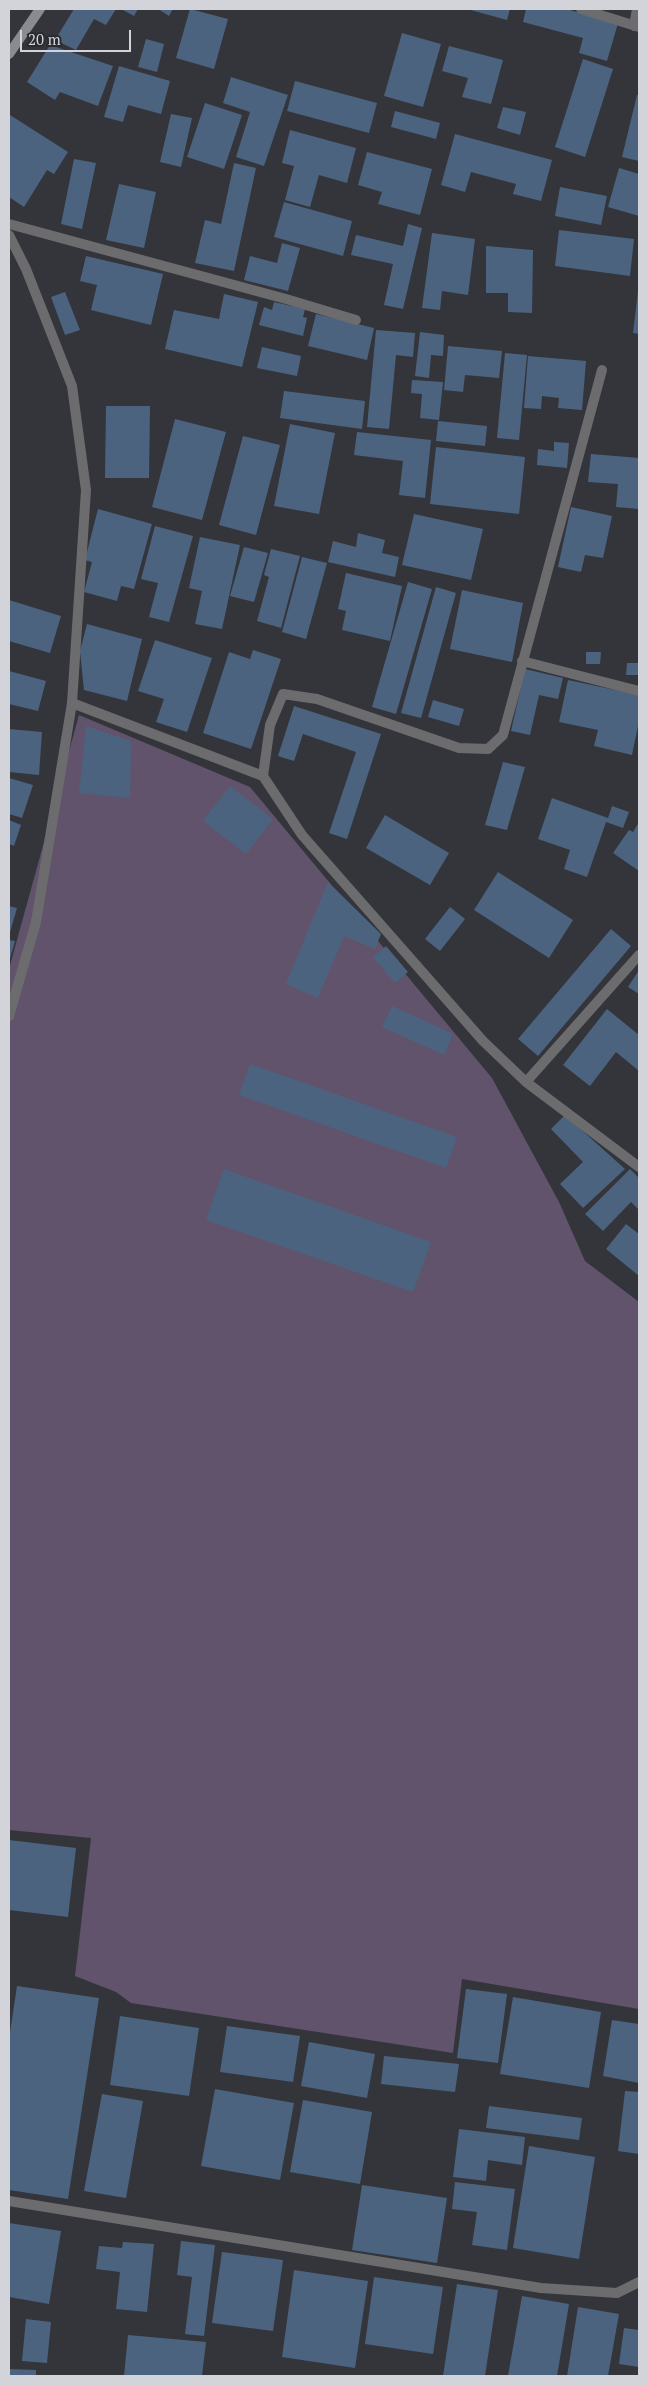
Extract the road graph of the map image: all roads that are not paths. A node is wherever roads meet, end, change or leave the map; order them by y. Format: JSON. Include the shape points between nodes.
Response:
{"nodes":[{"id":1,"x":40,"y":9,"type":"edge"},
{"id":2,"x":581,"y":9,"type":"edge"},
{"id":3,"x":637,"y":9,"type":"edge"},
{"id":4,"x":637,"y":26,"type":"edge"},
{"id":5,"x":9,"y":54,"type":"edge"},
{"id":6,"x":9,"y":224,"type":"edge"},
{"id":7,"x":9,"y":235,"type":"edge"},
{"id":8,"x":356,"y":320,"type":"dead end"},
{"id":9,"x":602,"y":370,"type":"dead end"},
{"id":10,"x":522,"y":661,"type":"junction"},
{"id":11,"x":639,"y":691,"type":"edge"},
{"id":12,"x":72,"y":703,"type":"junction"},
{"id":13,"x":264,"y":776,"type":"junction"},
{"id":14,"x":639,"y":956,"type":"edge"},
{"id":15,"x":9,"y":1016,"type":"edge"},
{"id":16,"x":526,"y":1082,"type":"junction"},
{"id":17,"x":639,"y":1167,"type":"edge"},
{"id":18,"x":9,"y":2201,"type":"edge"},
{"id":19,"x":639,"y":2282,"type":"edge"}],
"edges":[{"from":1,"to":5,"type":"street"},
{"from":2,"to":4,"type":"street"},
{"from":3,"to":4,"type":"street"},
{"from":6,"to":8,"type":"street"},
{"from":7,"to":12,"type":"street","via":[[26,269],[72,386],[86,490]]},
{"from":9,"to":10,"type":"street"},
{"from":10,"to":11,"type":"street"},
{"from":10,"to":13,"type":"street","via":[[503,735],[488,749],[459,748],[317,699],[283,694],[270,725]]},
{"from":12,"to":13,"type":"street"},
{"from":12,"to":15,"type":"street","via":[[36,922]]},
{"from":13,"to":16,"type":"street","via":[[302,835],[483,1041]]},
{"from":14,"to":16,"type":"street"},
{"from":16,"to":17,"type":"street"},
{"from":18,"to":19,"type":"street","via":[[540,2288],[617,2293]]}]}
